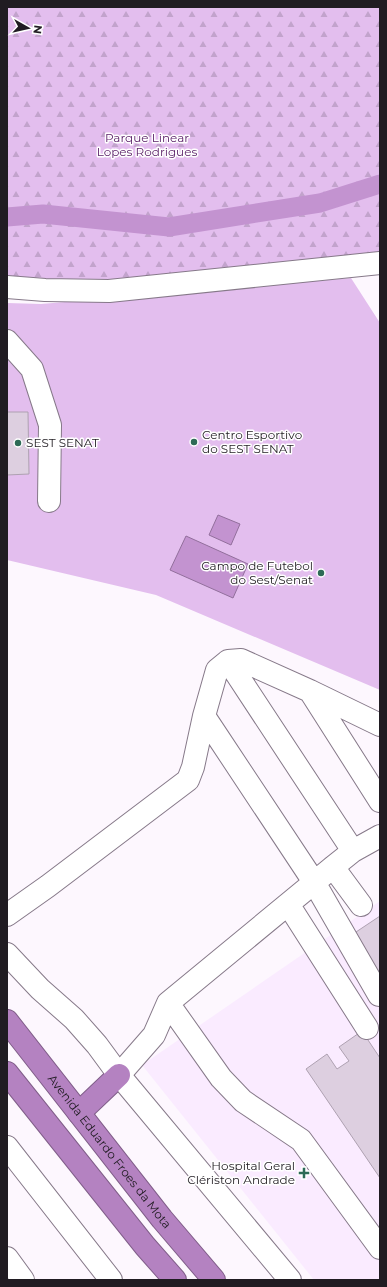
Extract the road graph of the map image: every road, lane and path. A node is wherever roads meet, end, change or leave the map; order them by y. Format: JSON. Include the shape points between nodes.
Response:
{"nodes":[{"id":1,"x":380,"y":264,"type":"edge"},
{"id":2,"x":7,"y":287,"type":"edge"},
{"id":3,"x":7,"y":341,"type":"edge"},
{"id":4,"x":49,"y":501,"type":"dead end"},
{"id":5,"x":228,"y":661,"type":"junction"},
{"id":6,"x":310,"y":691,"type":"junction"},
{"id":7,"x":204,"y":716,"type":"junction"},
{"id":8,"x":380,"y":725,"type":"edge"},
{"id":9,"x":380,"y":801,"type":"edge"},
{"id":10,"x":378,"y":841,"type":"edge"},
{"id":11,"x":353,"y":851,"type":"junction"},
{"id":12,"x":333,"y":867,"type":"junction"},
{"id":13,"x":314,"y":882,"type":"junction"},
{"id":14,"x":288,"y":904,"type":"junction"},
{"id":15,"x":361,"y":906,"type":"dead end"},
{"id":16,"x":7,"y":916,"type":"edge"},
{"id":17,"x":7,"y":954,"type":"edge"},
{"id":18,"x":379,"y":995,"type":"edge"},
{"id":19,"x":168,"y":1003,"type":"junction"},
{"id":20,"x":7,"y":1021,"type":"edge"},
{"id":21,"x":367,"y":1028,"type":"dead end"},
{"id":22,"x":7,"y":1073,"type":"edge"},
{"id":23,"x":119,"y":1075,"type":"junction"},
{"id":24,"x":79,"y":1113,"type":"junction"},
{"id":25,"x":7,"y":1147,"type":"edge"},
{"id":26,"x":380,"y":1248,"type":"edge"},
{"id":27,"x":7,"y":1258,"type":"edge"},
{"id":28,"x":23,"y":1280,"type":"edge"},
{"id":29,"x":111,"y":1280,"type":"edge"},
{"id":30,"x":175,"y":1280,"type":"edge"},
{"id":31,"x":214,"y":1280,"type":"edge"},
{"id":32,"x":290,"y":1280,"type":"edge"}],
"edges":[{"from":1,"to":2,"type":"street","via":[[109,291]]},
{"from":3,"to":4,"type":"street","via":[[32,369],[50,425]]},
{"from":5,"to":6,"type":"street","via":[[241,660]]},
{"from":5,"to":7,"type":"street","via":[[217,670]]},
{"from":5,"to":11,"type":"street"},
{"from":6,"to":8,"type":"street"},
{"from":6,"to":9,"type":"street"},
{"from":7,"to":13,"type":"street"},
{"from":7,"to":16,"type":"street","via":[[188,780]]},
{"from":10,"to":11,"type":"street"},
{"from":11,"to":12,"type":"street"},
{"from":12,"to":13,"type":"street"},
{"from":12,"to":15,"type":"street"},
{"from":13,"to":14,"type":"street"},
{"from":13,"to":18,"type":"street"},
{"from":14,"to":19,"type":"street"},
{"from":14,"to":21,"type":"street"},
{"from":17,"to":23,"type":"street","via":[[40,989],[74,1019]]},
{"from":19,"to":23,"type":"street","via":[[154,1036]]},
{"from":19,"to":26,"type":"street","via":[[221,1078],[243,1101],[302,1140]]},
{"from":20,"to":24,"type":"highway","name":"Avenida Eduardo Froes da Mota"},
{"from":22,"to":30,"type":"highway"},
{"from":23,"to":24,"type":"highway"},
{"from":23,"to":32,"type":"street"},
{"from":24,"to":31,"type":"highway","name":"Avenida Eduardo Froes da Mota","via":[[162,1219]]},
{"from":25,"to":29,"type":"street"},
{"from":27,"to":28,"type":"street"}]}
